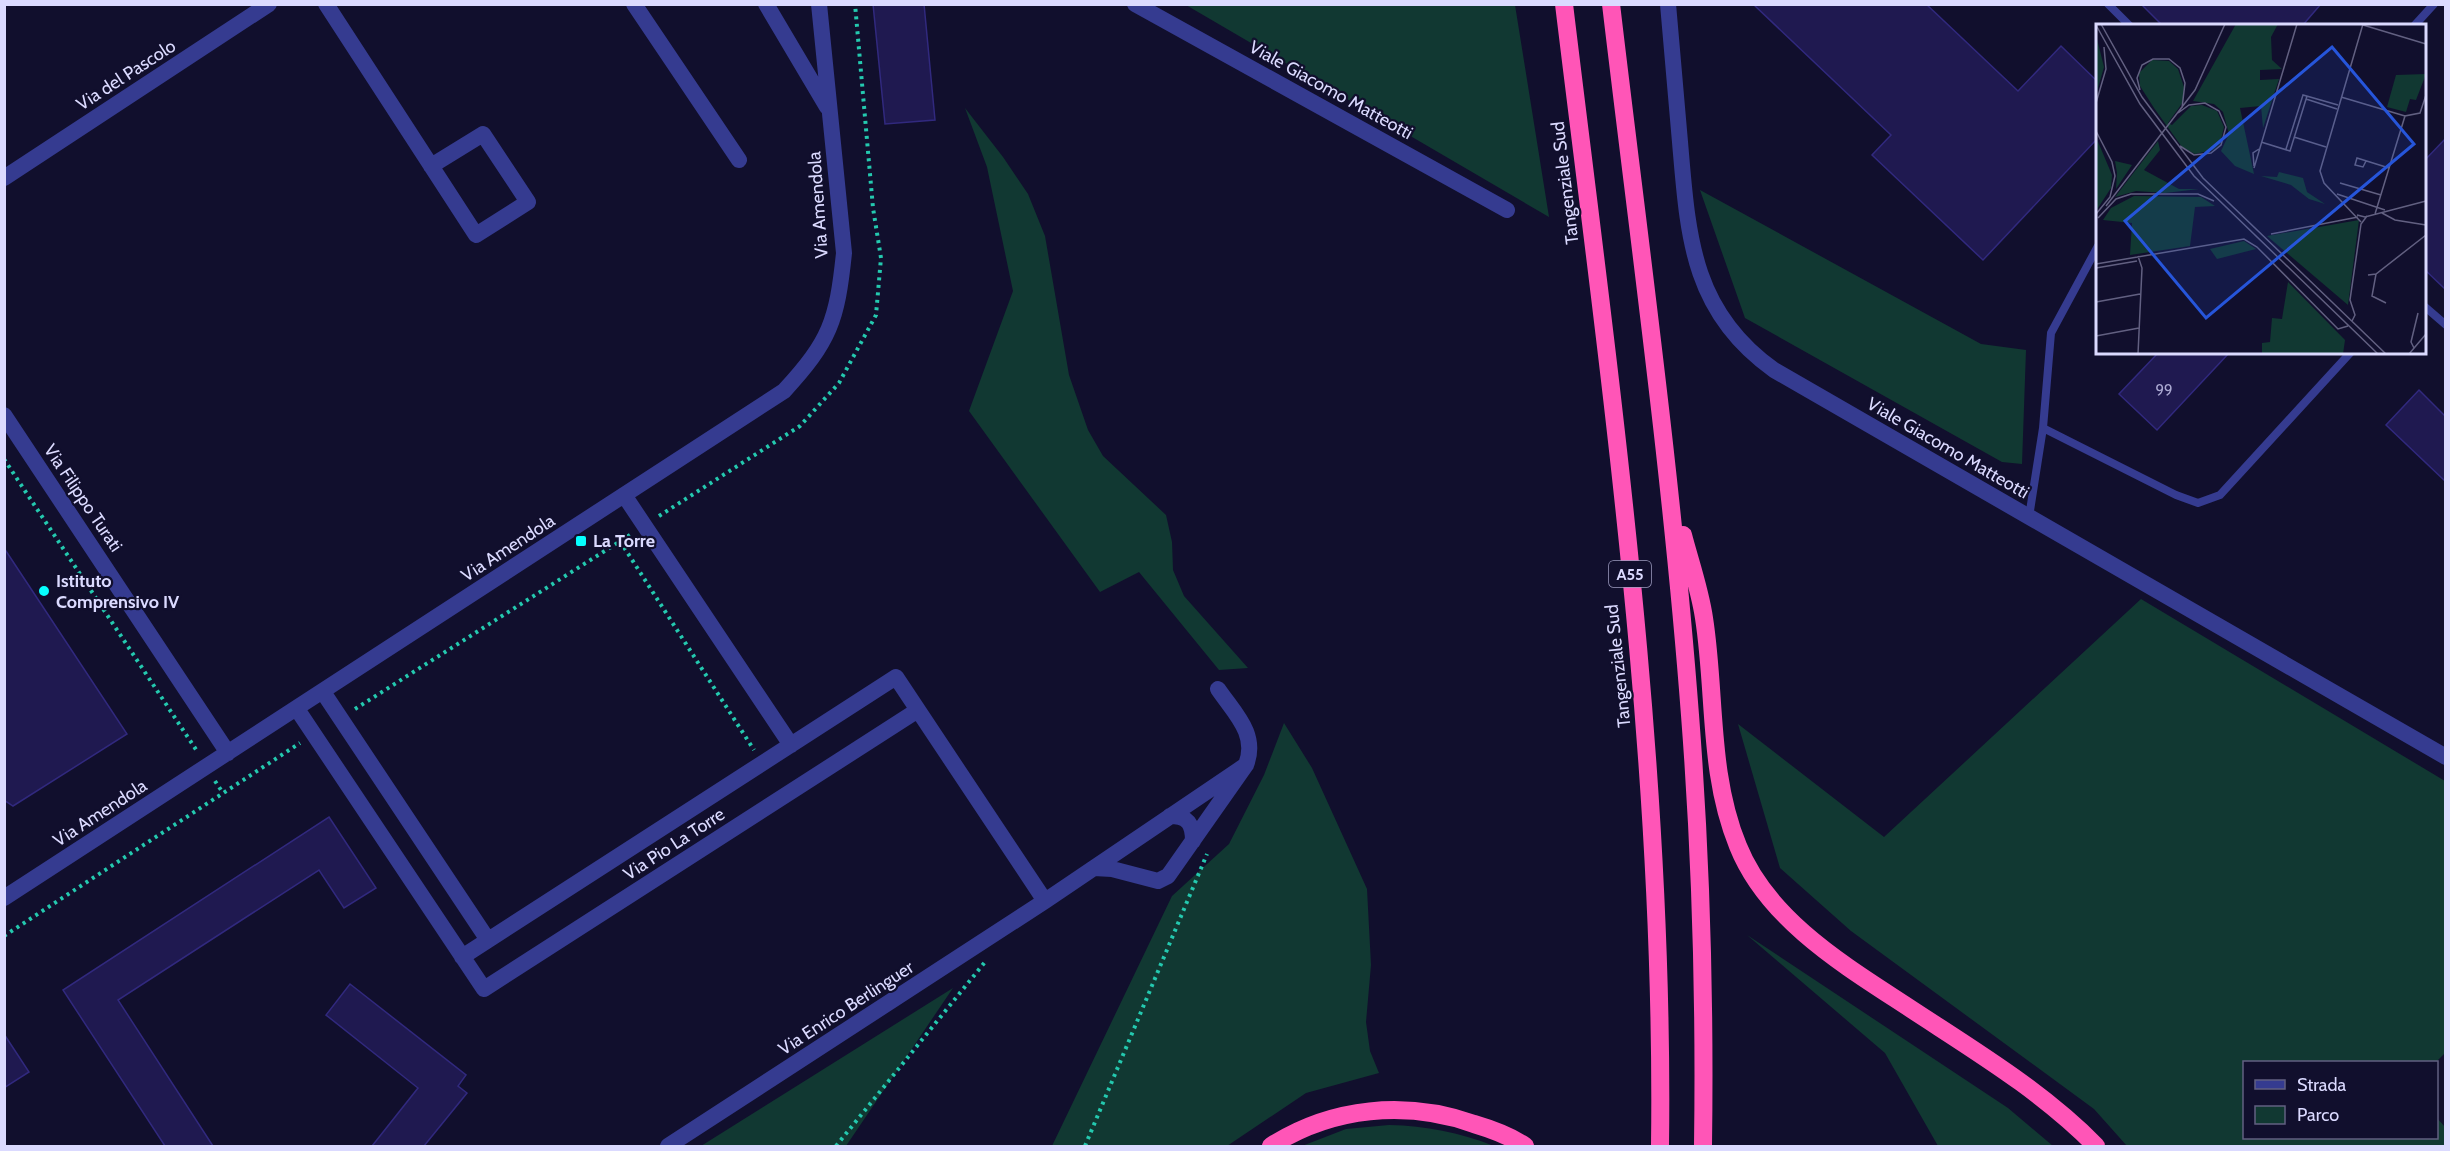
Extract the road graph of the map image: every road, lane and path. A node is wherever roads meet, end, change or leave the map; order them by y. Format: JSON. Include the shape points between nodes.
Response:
{"nodes":[{"id":1,"x":268,"y":4,"type":"edge"},
{"id":2,"x":326,"y":4,"type":"edge"},
{"id":3,"x":634,"y":4,"type":"edge"},
{"id":4,"x":766,"y":4,"type":"edge"},
{"id":5,"x":819,"y":4,"type":"edge"},
{"id":6,"x":1135,"y":4,"type":"edge"},
{"id":7,"x":1564,"y":4,"type":"edge"},
{"id":8,"x":1611,"y":4,"type":"edge"},
{"id":9,"x":1668,"y":4,"type":"edge"},
{"id":10,"x":2108,"y":4,"type":"edge"},
{"id":11,"x":2434,"y":4,"type":"edge"},
{"id":12,"x":2128,"y":24,"type":"edge"},
{"id":13,"x":2416,"y":24,"type":"edge"},
{"id":14,"x":831,"y":113,"type":"junction"},
{"id":15,"x":739,"y":160,"type":"dead end"},
{"id":16,"x":431,"y":166,"type":"junction"},
{"id":17,"x":4,"y":178,"type":"edge"},
{"id":18,"x":1507,"y":210,"type":"dead end"},
{"id":19,"x":2096,"y":248,"type":"edge"},
{"id":20,"x":2426,"y":308,"type":"edge"},
{"id":21,"x":2445,"y":325,"type":"edge"},
{"id":22,"x":2349,"y":354,"type":"edge"},
{"id":23,"x":4,"y":415,"type":"edge"},
{"id":24,"x":2043,"y":428,"type":"junction"},
{"id":25,"x":4,"y":459,"type":"edge"},
{"id":26,"x":1667,"y":473,"type":"junction"},
{"id":27,"x":624,"y":495,"type":"junction"},
{"id":28,"x":2029,"y":517,"type":"junction"},
{"id":29,"x":620,"y":541,"type":"dead end"},
{"id":30,"x":1218,"y":689,"type":"dead end"},
{"id":31,"x":323,"y":692,"type":"junction"},
{"id":32,"x":297,"y":709,"type":"junction"},
{"id":33,"x":918,"y":710,"type":"junction"},
{"id":34,"x":184,"y":730,"type":"dead end"},
{"id":35,"x":791,"y":745,"type":"junction"},
{"id":36,"x":228,"y":753,"type":"junction"},
{"id":37,"x":2445,"y":757,"type":"edge"},
{"id":38,"x":762,"y":763,"type":"junction"},
{"id":39,"x":1245,"y":765,"type":"junction"},
{"id":40,"x":1170,"y":816,"type":"junction"},
{"id":41,"x":1192,"y":841,"type":"junction"},
{"id":42,"x":1209,"y":848,"type":"dead end"},
{"id":43,"x":1094,"y":868,"type":"junction"},
{"id":44,"x":4,"y":898,"type":"edge"},
{"id":45,"x":1045,"y":901,"type":"junction"},
{"id":46,"x":488,"y":940,"type":"junction"},
{"id":47,"x":983,"y":942,"type":"junction"},
{"id":48,"x":462,"y":957,"type":"junction"},
{"id":49,"x":668,"y":1146,"type":"edge"},
{"id":50,"x":836,"y":1146,"type":"edge"},
{"id":51,"x":1085,"y":1146,"type":"edge"},
{"id":52,"x":1271,"y":1146,"type":"edge"},
{"id":53,"x":1525,"y":1146,"type":"edge"},
{"id":54,"x":1660,"y":1146,"type":"edge"},
{"id":55,"x":1703,"y":1146,"type":"edge"},
{"id":56,"x":2096,"y":1146,"type":"edge"}],
"edges":[{"from":1,"to":17,"type":"street","name":"Via del Pascolo"},
{"from":2,"to":16,"type":"street"},
{"from":3,"to":15,"type":"street"},
{"from":4,"to":14,"type":"street","name":"Via Amendola"},
{"from":5,"to":14,"type":"street","name":"Via Amendola"},
{"from":6,"to":18,"type":"street","name":"Viale Giacomo Matteotti"},
{"from":7,"to":54,"type":"highway","name":"Tangenziale Sud","number":"A55","via":[[1642,683],[1652,803]]},
{"from":8,"to":26,"type":"highway","number":"A55"},
{"from":9,"to":28,"type":"street","name":"Viale Giacomo Matteotti","via":[[1691,245],[1700,277],[1730,333],[1774,370]]},
{"from":10,"to":12,"type":"lane"},
{"from":11,"to":13,"type":"lane"},
{"from":14,"to":27,"type":"street","name":"Via Amendola","via":[[844,253],[840,294],[829,332],[784,391]]},
{"from":16,"to":16,"type":"street","via":[[476,235],[528,202],[483,134]]},
{"from":19,"to":24,"type":"lane","via":[[2050,333]]},
{"from":20,"to":21,"type":"lane"},
{"from":22,"to":24,"type":"lane","via":[[2220,495],[2198,503]]},
{"from":23,"to":36,"type":"street","name":"Via Filippo Turati"},
{"from":24,"to":28,"type":"lane"},
{"from":25,"to":34,"type":"path"},
{"from":26,"to":55,"type":"highway","number":"A55","via":[[1698,832],[1705,1056]]},
{"from":26,"to":56,"type":"highway","via":[[1704,617],[1718,778],[1739,848],[1757,880],[1789,917],[1845,966],[2010,1074],[2053,1105]]},
{"from":27,"to":31,"type":"street","name":"Via Amendola"},
{"from":27,"to":35,"type":"street"},
{"from":28,"to":37,"type":"street","name":"Viale Giacomo Matteotti"},
{"from":29,"to":38,"type":"path"},
{"from":30,"to":39,"type":"street","via":[[1250,737],[1251,751]]},
{"from":31,"to":32,"type":"street","name":"Via Amendola"},
{"from":31,"to":46,"type":"street"},
{"from":32,"to":36,"type":"street","name":"Via Amendola"},
{"from":32,"to":48,"type":"street","name":"Via Pio La Torre"},
{"from":33,"to":35,"type":"street","name":"Via Pio La Torre","via":[[896,677]]},
{"from":33,"to":45,"type":"street"},
{"from":33,"to":48,"type":"street","name":"Via Pio La Torre","via":[[484,989]]},
{"from":35,"to":38,"type":"street","name":"Via Pio La Torre"},
{"from":36,"to":44,"type":"street","name":"Via Amendola"},
{"from":38,"to":46,"type":"street","name":"Via Pio La Torre"},
{"from":39,"to":40,"type":"street","name":"Via Enrico Berlinguer"},
{"from":39,"to":41,"type":"street"},
{"from":40,"to":41,"type":"street","via":[[1188,820],[1193,827]]},
{"from":40,"to":43,"type":"street","name":"Via Enrico Berlinguer"},
{"from":41,"to":43,"type":"street","via":[[1168,876],[1158,881]]},
{"from":42,"to":51,"type":"path"},
{"from":43,"to":45,"type":"street","name":"Via Enrico Berlinguer"},
{"from":45,"to":47,"type":"street","name":"Via Enrico Berlinguer"},
{"from":46,"to":48,"type":"street","name":"Via Pio La Torre"},
{"from":47,"to":49,"type":"street","name":"Via Enrico Berlinguer"},
{"from":47,"to":50,"type":"path","via":[[988,959]]},
{"from":52,"to":53,"type":"highway","via":[[1335,1117],[1398,1110],[1459,1118]]}]}
